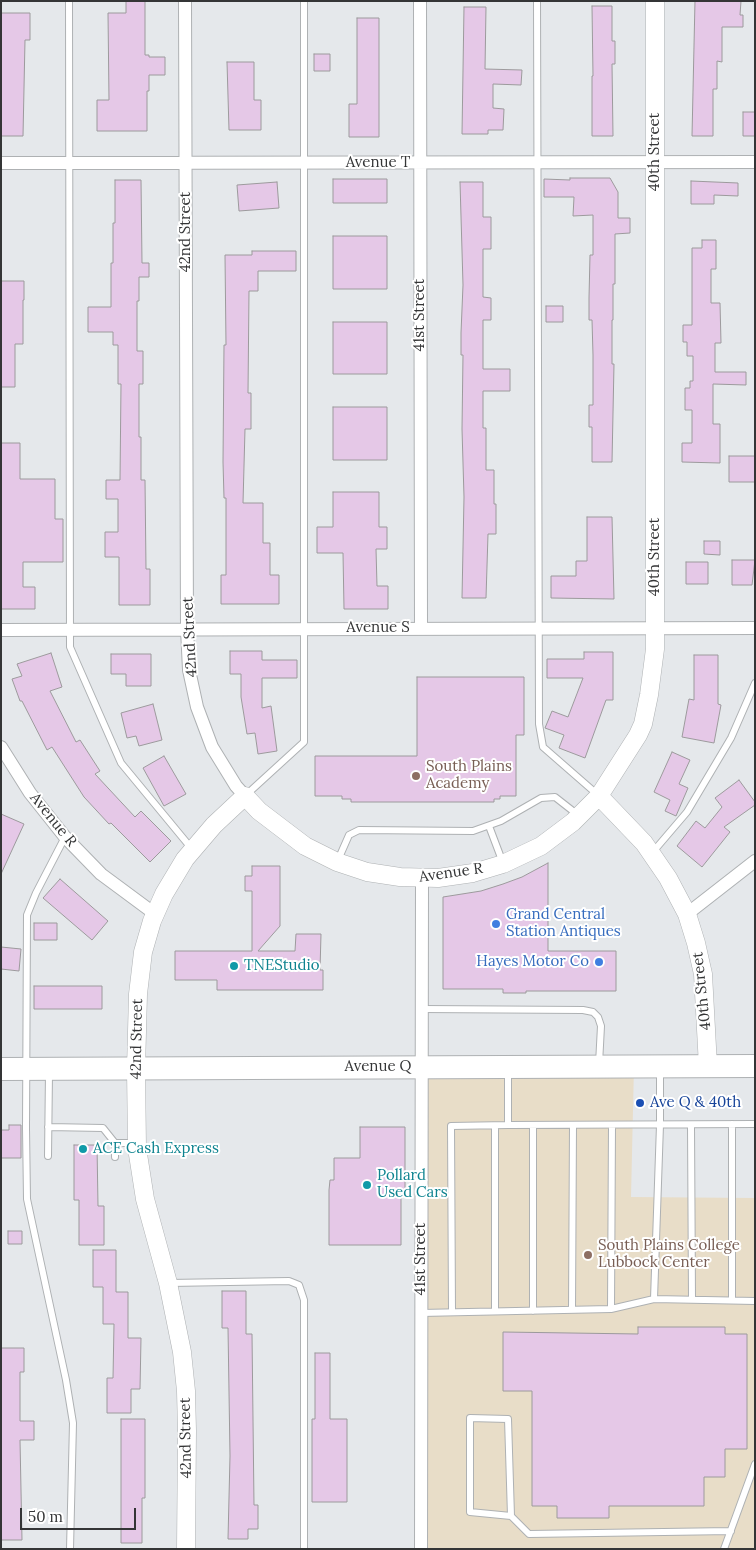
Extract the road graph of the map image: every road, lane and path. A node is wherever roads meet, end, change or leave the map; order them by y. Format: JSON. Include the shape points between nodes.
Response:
{"nodes":[{"id":1,"x":69,"y":1,"type":"edge"},
{"id":2,"x":185,"y":1,"type":"edge"},
{"id":3,"x":304,"y":1,"type":"edge"},
{"id":4,"x":420,"y":1,"type":"edge"},
{"id":5,"x":537,"y":1,"type":"edge"},
{"id":6,"x":654,"y":1,"type":"edge"},
{"id":7,"x":755,"y":162,"type":"edge"},
{"id":8,"x":1,"y":163,"type":"edge"},
{"id":9,"x":69,"y":163,"type":"junction"},
{"id":10,"x":186,"y":163,"type":"junction"},
{"id":11,"x":304,"y":163,"type":"junction"},
{"id":12,"x":420,"y":163,"type":"junction"},
{"id":13,"x":538,"y":163,"type":"junction"},
{"id":14,"x":655,"y":163,"type":"junction"},
{"id":15,"x":303,"y":628,"type":"junction"},
{"id":16,"x":421,"y":628,"type":"junction"},
{"id":17,"x":538,"y":628,"type":"junction"},
{"id":18,"x":655,"y":628,"type":"junction"},
{"id":19,"x":755,"y":628,"type":"edge"},
{"id":20,"x":70,"y":629,"type":"junction"},
{"id":21,"x":187,"y":629,"type":"junction"},
{"id":22,"x":1,"y":630,"type":"edge"},
{"id":23,"x":755,"y":683,"type":"edge"},
{"id":24,"x":3,"y":754,"type":"edge"},
{"id":25,"x":245,"y":796,"type":"junction"},
{"id":26,"x":599,"y":796,"type":"junction"},
{"id":27,"x":579,"y":816,"type":"junction"},
{"id":28,"x":489,"y":826,"type":"junction"},
{"id":29,"x":65,"y":837,"type":"junction"},
{"id":30,"x":192,"y":850,"type":"junction"},
{"id":31,"x":651,"y":854,"type":"junction"},
{"id":32,"x":755,"y":861,"type":"edge"},
{"id":33,"x":337,"y":862,"type":"junction"},
{"id":34,"x":503,"y":864,"type":"junction"},
{"id":35,"x":422,"y":878,"type":"junction"},
{"id":36,"x":155,"y":914,"type":"junction"},
{"id":37,"x":687,"y":914,"type":"junction"},
{"id":38,"x":422,"y":1008,"type":"junction"},
{"id":39,"x":599,"y":1066,"type":"junction"},
{"id":40,"x":660,"y":1066,"type":"junction"},
{"id":41,"x":708,"y":1066,"type":"junction"},
{"id":42,"x":755,"y":1066,"type":"edge"},
{"id":43,"x":422,"y":1067,"type":"junction"},
{"id":44,"x":508,"y":1067,"type":"junction"},
{"id":45,"x":1,"y":1069,"type":"edge"},
{"id":46,"x":26,"y":1069,"type":"junction"},
{"id":47,"x":49,"y":1069,"type":"junction"},
{"id":48,"x":136,"y":1069,"type":"junction"},
{"id":49,"x":732,"y":1124,"type":"junction"},
{"id":50,"x":755,"y":1124,"type":"edge"},
{"id":51,"x":573,"y":1125,"type":"junction"},
{"id":52,"x":612,"y":1125,"type":"junction"},
{"id":53,"x":660,"y":1125,"type":"junction"},
{"id":54,"x":691,"y":1125,"type":"junction"},
{"id":55,"x":494,"y":1126,"type":"junction"},
{"id":56,"x":508,"y":1126,"type":"junction"},
{"id":57,"x":533,"y":1126,"type":"junction"},
{"id":58,"x":48,"y":1127,"type":"junction"},
{"id":59,"x":137,"y":1142,"type":"junction"},
{"id":60,"x":115,"y":1143,"type":"junction"},
{"id":61,"x":48,"y":1156,"type":"dead end"},
{"id":62,"x":115,"y":1157,"type":"dead end"},
{"id":63,"x":168,"y":1283,"type":"junction"},
{"id":64,"x":654,"y":1299,"type":"junction"},
{"id":65,"x":692,"y":1299,"type":"junction"},
{"id":66,"x":732,"y":1300,"type":"junction"},
{"id":67,"x":755,"y":1300,"type":"edge"},
{"id":68,"x":611,"y":1309,"type":"junction"},
{"id":69,"x":533,"y":1310,"type":"junction"},
{"id":70,"x":572,"y":1310,"type":"junction"},
{"id":71,"x":495,"y":1311,"type":"junction"},
{"id":72,"x":452,"y":1312,"type":"junction"},
{"id":73,"x":421,"y":1313,"type":"junction"},
{"id":74,"x":755,"y":1464,"type":"edge"},
{"id":75,"x":511,"y":1516,"type":"junction"},
{"id":76,"x":731,"y":1531,"type":"junction"},
{"id":77,"x":70,"y":1549,"type":"edge"},
{"id":78,"x":186,"y":1549,"type":"edge"},
{"id":79,"x":304,"y":1549,"type":"edge"},
{"id":80,"x":421,"y":1549,"type":"edge"},
{"id":81,"x":724,"y":1549,"type":"edge"}],
"edges":[{"from":1,"to":9,"type":"lane"},
{"from":2,"to":10,"type":"street","name":"42nd Street"},
{"from":3,"to":11,"type":"lane"},
{"from":4,"to":12,"type":"street","name":"41st Street"},
{"from":5,"to":13,"type":"lane"},
{"from":6,"to":14,"type":"street","name":"40th Street"},
{"from":7,"to":14,"type":"street","name":"Avenue T"},
{"from":8,"to":9,"type":"street","name":"Avenue T"},
{"from":9,"to":10,"type":"street","name":"Avenue T"},
{"from":9,"to":20,"type":"lane"},
{"from":10,"to":11,"type":"street","name":"Avenue T"},
{"from":10,"to":21,"type":"street","name":"42nd Street"},
{"from":11,"to":12,"type":"street","name":"Avenue T"},
{"from":11,"to":15,"type":"lane"},
{"from":12,"to":13,"type":"street","name":"Avenue T"},
{"from":12,"to":16,"type":"street","name":"41st Street"},
{"from":13,"to":14,"type":"street","name":"Avenue T"},
{"from":13,"to":17,"type":"lane"},
{"from":14,"to":18,"type":"street","name":"40th Street"},
{"from":15,"to":16,"type":"street","name":"Avenue S"},
{"from":15,"to":21,"type":"street","name":"Avenue S"},
{"from":15,"to":25,"type":"lane","via":[[304,742]]},
{"from":16,"to":17,"type":"street","name":"Avenue S"},
{"from":17,"to":18,"type":"street","name":"Avenue S"},
{"from":17,"to":26,"type":"lane","via":[[539,724],[543,747]]},
{"from":18,"to":19,"type":"street","name":"Avenue S"},
{"from":18,"to":26,"type":"street","name":"40th Street","via":[[655,649],[643,724]]},
{"from":20,"to":21,"type":"street","name":"Avenue S"},
{"from":20,"to":22,"type":"street","name":"Avenue S"},
{"from":20,"to":30,"type":"lane","via":[[70,646],[121,763]]},
{"from":21,"to":25,"type":"street","name":"42nd Street","via":[[189,670],[197,707],[212,747]]},
{"from":23,"to":31,"type":"lane","via":[[731,738],[687,812]]},
{"from":24,"to":29,"type":"street","name":"Avenue R"},
{"from":25,"to":30,"type":"street","name":"42nd Street"},
{"from":25,"to":33,"type":"street","name":"Avenue R","via":[[259,811],[305,846]]},
{"from":26,"to":27,"type":"street","name":"Avenue R"},
{"from":26,"to":31,"type":"street","name":"40th Street"},
{"from":27,"to":28,"type":"lane","via":[[554,797],[540,798]]},
{"from":27,"to":34,"type":"street","name":"Avenue R","via":[[541,846]]},
{"from":28,"to":33,"type":"lane","via":[[473,831],[359,830],[349,835]]},
{"from":28,"to":34,"type":"lane"},
{"from":29,"to":36,"type":"street","name":"Avenue R","via":[[101,874]]},
{"from":29,"to":46,"type":"lane","via":[[27,915]]},
{"from":30,"to":36,"type":"street","name":"42nd Street"},
{"from":31,"to":37,"type":"street","name":"40th Street"},
{"from":32,"to":37,"type":"street"},
{"from":33,"to":35,"type":"street","name":"Avenue R","via":[[367,872]]},
{"from":34,"to":35,"type":"street","name":"Avenue R","via":[[473,873]]},
{"from":35,"to":38,"type":"street","name":"41st Street"},
{"from":36,"to":48,"type":"street","name":"42nd Street","via":[[143,952]]},
{"from":37,"to":41,"type":"street","name":"40th Street","via":[[703,974]]},
{"from":38,"to":39,"type":"lane","via":[[593,1012],[598,1016],[600,1026]]},
{"from":38,"to":43,"type":"street","name":"41st Street"},
{"from":39,"to":40,"type":"highway","name":"Avenue Q"},
{"from":39,"to":44,"type":"highway","name":"Avenue Q"},
{"from":40,"to":41,"type":"highway","name":"Avenue Q"},
{"from":40,"to":53,"type":"lane"},
{"from":41,"to":42,"type":"highway","name":"Avenue Q"},
{"from":43,"to":44,"type":"highway","name":"Avenue Q"},
{"from":43,"to":48,"type":"highway","name":"Avenue Q"},
{"from":43,"to":73,"type":"street","name":"41st Street"},
{"from":44,"to":56,"type":"lane"},
{"from":45,"to":46,"type":"highway","name":"Avenue Q"},
{"from":46,"to":47,"type":"highway","name":"Avenue Q"},
{"from":46,"to":77,"type":"lane","via":[[27,1199],[66,1380],[72,1423]]},
{"from":47,"to":48,"type":"highway","name":"Avenue Q"},
{"from":47,"to":58,"type":"lane"},
{"from":48,"to":59,"type":"street","name":"42nd Street"},
{"from":49,"to":50,"type":"lane"},
{"from":49,"to":54,"type":"lane"},
{"from":49,"to":66,"type":"lane"},
{"from":51,"to":52,"type":"lane"},
{"from":51,"to":57,"type":"lane"},
{"from":51,"to":70,"type":"lane"},
{"from":52,"to":53,"type":"lane"},
{"from":52,"to":68,"type":"lane"},
{"from":53,"to":54,"type":"lane"},
{"from":53,"to":64,"type":"lane"},
{"from":54,"to":65,"type":"lane"},
{"from":55,"to":56,"type":"lane"},
{"from":55,"to":71,"type":"lane"},
{"from":55,"to":72,"type":"lane","via":[[451,1126]]},
{"from":56,"to":57,"type":"lane"},
{"from":57,"to":69,"type":"lane"},
{"from":58,"to":60,"type":"lane","via":[[103,1128]]},
{"from":58,"to":61,"type":"lane"},
{"from":59,"to":60,"type":"lane"},
{"from":59,"to":63,"type":"street","name":"42nd Street","via":[[145,1199]]},
{"from":60,"to":62,"type":"lane"},
{"from":63,"to":78,"type":"street","name":"42nd Street","via":[[186,1391]]},
{"from":63,"to":79,"type":"lane","via":[[289,1281],[298,1285],[304,1300]]},
{"from":64,"to":65,"type":"lane"},
{"from":64,"to":68,"type":"lane"},
{"from":65,"to":66,"type":"lane"},
{"from":66,"to":67,"type":"lane"},
{"from":68,"to":70,"type":"lane"},
{"from":69,"to":70,"type":"lane"},
{"from":69,"to":71,"type":"lane"},
{"from":71,"to":72,"type":"lane"},
{"from":72,"to":73,"type":"lane"},
{"from":73,"to":80,"type":"street","name":"41st Street"},
{"from":74,"to":76,"type":"lane"},
{"from":75,"to":75,"type":"lane","via":[[508,1419],[470,1418],[470,1512]]},
{"from":75,"to":76,"type":"lane","via":[[529,1534]]},
{"from":76,"to":81,"type":"lane"}]}
